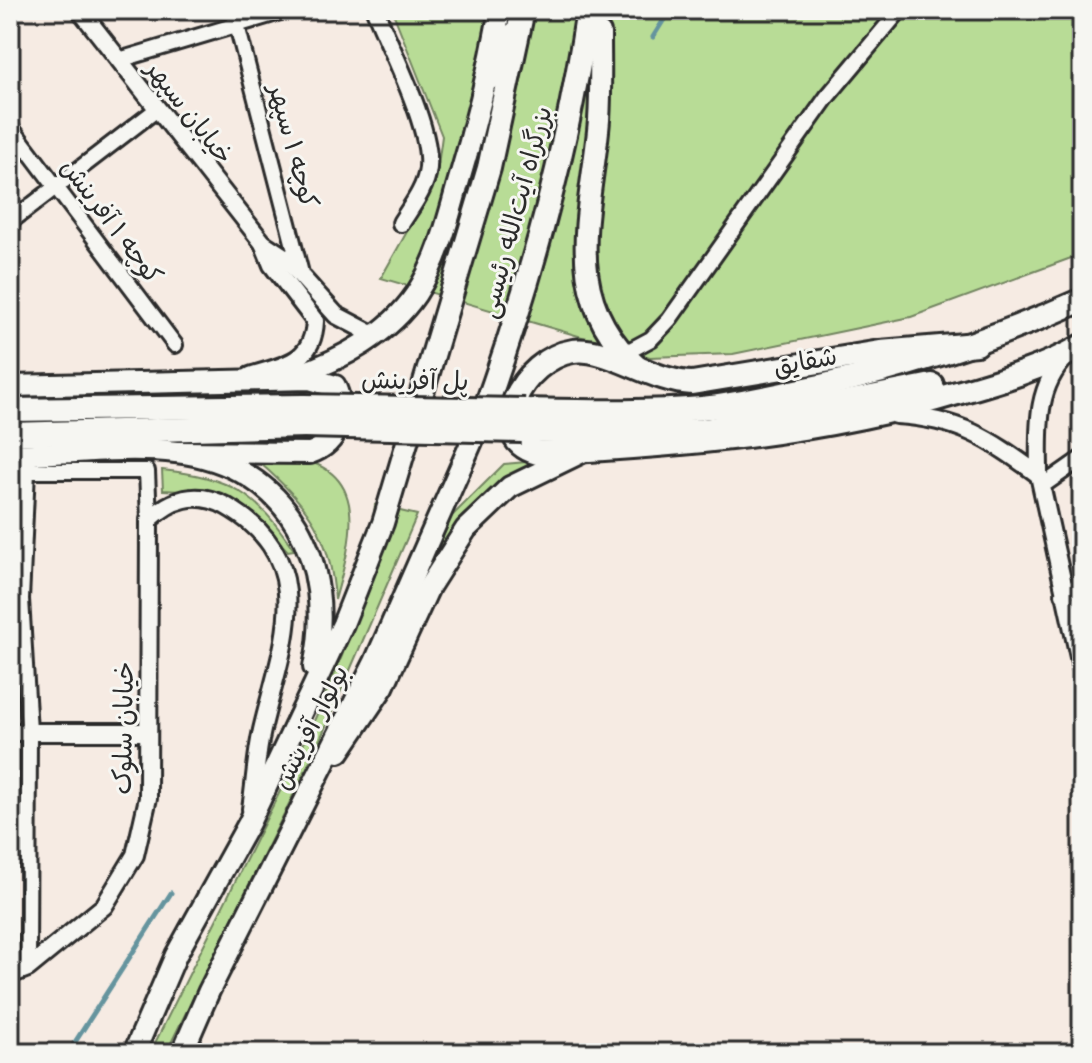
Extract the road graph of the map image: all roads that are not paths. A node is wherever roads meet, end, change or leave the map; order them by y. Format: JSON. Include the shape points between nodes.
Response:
{"nodes":[{"id":1,"x":80,"y":10,"type":"edge"},
{"id":2,"x":287,"y":10,"type":"edge"},
{"id":3,"x":375,"y":10,"type":"edge"},
{"id":4,"x":500,"y":10,"type":"edge"},
{"id":5,"x":523,"y":10,"type":"edge"},
{"id":6,"x":588,"y":10,"type":"edge"},
{"id":7,"x":598,"y":10,"type":"edge"},
{"id":8,"x":900,"y":10,"type":"edge"},
{"id":9,"x":235,"y":17,"type":"edge"},
{"id":10,"x":600,"y":33,"type":"joint"},
{"id":11,"x":119,"y":60,"type":"junction"},
{"id":12,"x":488,"y":79,"type":"junction"},
{"id":13,"x":156,"y":110,"type":"junction"},
{"id":14,"x":10,"y":126,"type":"edge"},
{"id":15,"x":55,"y":186,"type":"junction"},
{"id":16,"x":10,"y":222,"type":"edge"},
{"id":17,"x":401,"y":223,"type":"dead end"},
{"id":18,"x":263,"y":243,"type":"junction"},
{"id":19,"x":302,"y":279,"type":"junction"},
{"id":20,"x":1082,"y":300,"type":"edge"},
{"id":21,"x":374,"y":335,"type":"junction"},
{"id":22,"x":977,"y":344,"type":"junction"},
{"id":23,"x":175,"y":345,"type":"dead end"},
{"id":24,"x":1078,"y":345,"type":"edge"},
{"id":25,"x":623,"y":354,"type":"junction"},
{"id":26,"x":645,"y":374,"type":"junction"},
{"id":27,"x":280,"y":380,"type":"junction"},
{"id":28,"x":229,"y":382,"type":"junction"},
{"id":29,"x":10,"y":386,"type":"edge"},
{"id":30,"x":10,"y":410,"type":"edge"},
{"id":31,"x":886,"y":414,"type":"junction"},
{"id":32,"x":304,"y":416,"type":"junction"},
{"id":33,"x":414,"y":419,"type":"joint"},
{"id":34,"x":524,"y":421,"type":"junction"},
{"id":35,"x":480,"y":423,"type":"joint"},
{"id":36,"x":10,"y":434,"type":"edge"},
{"id":37,"x":587,"y":450,"type":"junction"},
{"id":38,"x":176,"y":452,"type":"junction"},
{"id":39,"x":10,"y":455,"type":"edge"},
{"id":40,"x":1082,"y":458,"type":"edge"},
{"id":41,"x":10,"y":471,"type":"edge"},
{"id":42,"x":27,"y":471,"type":"junction"},
{"id":43,"x":1041,"y":481,"type":"junction"},
{"id":44,"x":149,"y":520,"type":"junction"},
{"id":45,"x":1082,"y":583,"type":"edge"},
{"id":46,"x":1063,"y":594,"type":"junction"},
{"id":47,"x":1082,"y":671,"type":"edge"},
{"id":48,"x":302,"y":716,"type":"junction"},
{"id":49,"x":29,"y":731,"type":"junction"},
{"id":50,"x":10,"y":732,"type":"edge"},
{"id":51,"x":148,"y":732,"type":"junction"},
{"id":52,"x":312,"y":786,"type":"junction"},
{"id":53,"x":249,"y":823,"type":"junction"},
{"id":54,"x":28,"y":968,"type":"junction"},
{"id":55,"x":10,"y":975,"type":"edge"},
{"id":56,"x":134,"y":1053,"type":"edge"},
{"id":57,"x":182,"y":1053,"type":"edge"}],
"edges":[{"from":1,"to":11,"type":"street","name":"خیابان سپهر"},
{"from":2,"to":9,"type":"street"},
{"from":3,"to":17,"type":"street","via":[[427,139],[428,170]]},
{"from":4,"to":12,"type":"main road"},
{"from":5,"to":12,"type":"main road"},
{"from":5,"to":33,"type":"main road","name":"بزرگراه آیت‌الله رئیسی","via":[[489,168]]},
{"from":6,"to":35,"type":"main road","name":"بزرگراه آیت‌الله رئیسی","via":[[576,89],[540,239]]},
{"from":7,"to":10,"type":"main road"},
{"from":8,"to":25,"type":"street","via":[[827,97],[669,320],[651,339]]},
{"from":9,"to":11,"type":"street"},
{"from":9,"to":19,"type":"street","name":"کوچه ۱ سپهر"},
{"from":10,"to":25,"type":"main road","via":[[599,120],[584,248],[593,302]]},
{"from":11,"to":13,"type":"street","name":"خیابان سپهر"},
{"from":12,"to":21,"type":"main road","via":[[432,264],[415,297]]},
{"from":13,"to":15,"type":"street"},
{"from":13,"to":18,"type":"street","name":"خیابان سپهر"},
{"from":14,"to":15,"type":"street","name":"کوچه ۱ آفرینش"},
{"from":15,"to":16,"type":"street"},
{"from":15,"to":23,"type":"street","name":"کوچه ۱ آفرینش"},
{"from":18,"to":19,"type":"street","name":"خیابان سپهر","via":[[283,256]]},
{"from":18,"to":28,"type":"street","name":"خیابان سپهر","via":[[272,265],[315,321],[314,340],[297,361]]},
{"from":19,"to":21,"type":"street","name":"خیابان سپهر","via":[[336,315]]},
{"from":20,"to":22,"type":"main road","name":"شقایق"},
{"from":21,"to":27,"type":"main road","via":[[340,357]]},
{"from":22,"to":26,"type":"main road","via":[[880,352],[692,383]]},
{"from":22,"to":34,"type":"main road","name":"شقایق","via":[[871,376],[705,408]]},
{"from":24,"to":31,"type":"main road","via":[[995,382]]},
{"from":24,"to":34,"type":"main road","name":"شقایق","via":[[910,392],[706,430]]},
{"from":24,"to":43,"type":"street","via":[[1051,372],[1042,402]]},
{"from":25,"to":26,"type":"main road"},
{"from":26,"to":37,"type":"main road","via":[[599,353],[575,350],[536,366],[522,381],[511,424],[515,440],[538,453]]},
{"from":27,"to":28,"type":"main road"},
{"from":27,"to":38,"type":"main road","via":[[323,380],[335,386],[341,419],[324,448],[310,453]]},
{"from":28,"to":29,"type":"main road"},
{"from":30,"to":32,"type":"main road"},
{"from":31,"to":37,"type":"main road","via":[[753,438]]},
{"from":31,"to":43,"type":"street","via":[[938,418],[979,435]]},
{"from":32,"to":34,"type":"main road","name":"پل آفرینش","bridge":true},
{"from":32,"to":36,"type":"main road"},
{"from":33,"to":48,"type":"main road","name":"بولوار آفرینش","via":[[383,523]]},
{"from":35,"to":52,"type":"main road","name":"بولوار آفرینش","via":[[375,662]]},
{"from":37,"to":52,"type":"main road","via":[[510,487],[466,529],[429,587],[383,687]]},
{"from":38,"to":39,"type":"main road"},
{"from":38,"to":48,"type":"main road","via":[[254,480],[289,511],[303,534],[321,596],[321,634]]},
{"from":40,"to":43,"type":"street"},
{"from":41,"to":42,"type":"street"},
{"from":42,"to":44,"type":"street","via":[[147,471]]},
{"from":42,"to":49,"type":"street","via":[[21,599]]},
{"from":43,"to":46,"type":"street"},
{"from":44,"to":51,"type":"street","name":"خیابان سلوک"},
{"from":44,"to":53,"type":"street","via":[[167,504],[184,499],[225,505],[271,547],[288,587],[290,613],[261,734]]},
{"from":45,"to":46,"type":"street"},
{"from":46,"to":47,"type":"street"},
{"from":48,"to":53,"type":"main road","name":"بولوار آفرینش"},
{"from":49,"to":50,"type":"street"},
{"from":49,"to":51,"type":"street"},
{"from":49,"to":54,"type":"street"},
{"from":51,"to":54,"type":"street","name":"خیابان سلوک","via":[[148,798],[135,855],[104,906]]},
{"from":52,"to":57,"type":"main road","name":"بولوار آفرینش"},
{"from":53,"to":56,"type":"main road","name":"بولوار آفرینش","via":[[176,955]]},
{"from":54,"to":55,"type":"street","name":"خیابان سلوک"}]}
